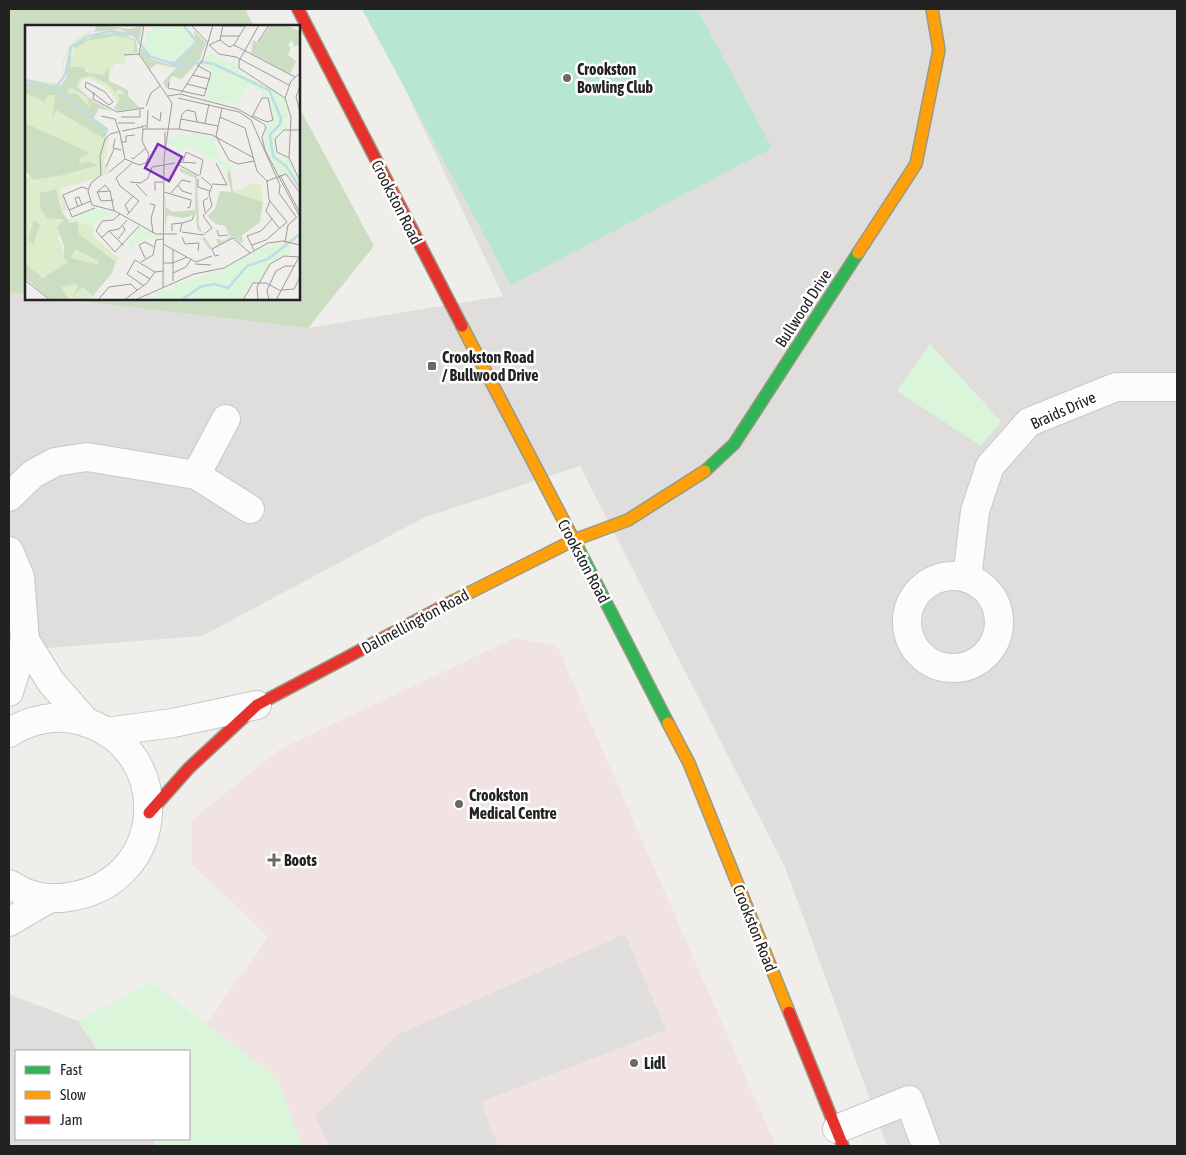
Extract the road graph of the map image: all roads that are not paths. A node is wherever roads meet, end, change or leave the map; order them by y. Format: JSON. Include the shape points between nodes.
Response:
{"nodes":[{"id":1,"x":298,"y":9,"type":"edge"},
{"id":2,"x":932,"y":9,"type":"edge"},
{"id":3,"x":1177,"y":387,"type":"edge"},
{"id":4,"x":226,"y":419,"type":"dead end"},
{"id":5,"x":196,"y":475,"type":"junction"},
{"id":6,"x":9,"y":497,"type":"edge"},
{"id":7,"x":250,"y":509,"type":"dead end"},
{"id":8,"x":574,"y":540,"type":"junction"},
{"id":9,"x":9,"y":551,"type":"edge"},
{"id":10,"x":966,"y":578,"type":"dead end"},
{"id":11,"x":25,"y":640,"type":"junction"},
{"id":12,"x":9,"y":692,"type":"edge"},
{"id":13,"x":257,"y":705,"type":"junction"},
{"id":14,"x":96,"y":727,"type":"junction"},
{"id":15,"x":9,"y":733,"type":"edge"},
{"id":16,"x":149,"y":813,"type":"junction"},
{"id":17,"x":9,"y":884,"type":"edge"},
{"id":18,"x":50,"y":898,"type":"junction"},
{"id":19,"x":9,"y":922,"type":"edge"},
{"id":20,"x":840,"y":1138,"type":"edge"},
{"id":21,"x":926,"y":1146,"type":"edge"}],
"edges":[{"from":1,"to":8,"type":"main road","name":"Crookston Road"},
{"from":2,"to":8,"type":"main road","name":"Bullwood Drive","via":[[939,50],[916,164],[734,444],[701,475],[628,520]]},
{"from":3,"to":10,"type":"street","name":"Braids Drive","via":[[1116,387],[1029,422],[990,466],[975,511]]},
{"from":4,"to":5,"type":"street"},
{"from":5,"to":6,"type":"street","via":[[87,457],[55,462],[33,474]]},
{"from":5,"to":7,"type":"street"},
{"from":8,"to":13,"type":"main road","name":"Dalmellington Road","via":[[408,623]]},
{"from":8,"to":20,"type":"main road","name":"Crookston Road","via":[[689,763]]},
{"from":9,"to":11,"type":"street","via":[[20,578]]},
{"from":11,"to":12,"type":"street"},
{"from":11,"to":14,"type":"street","via":[[51,682]]},
{"from":13,"to":14,"type":"street","name":"Dalmellington Road","via":[[173,724]]},
{"from":13,"to":16,"type":"main road","name":"Dalmellington Road","via":[[189,768]]},
{"from":14,"to":15,"type":"street","name":"Dalmellington Road","via":[[71,718],[43,719]]},
{"from":14,"to":16,"type":"street","name":"Dalmellington Road","via":[[120,742],[137,763],[147,787]]},
{"from":16,"to":18,"type":"street","name":"Dalmellington Road","via":[[144,838],[133,860],[115,879],[89,894]]},
{"from":17,"to":18,"type":"street","name":"Dalmellington Road","via":[[30,894]]},
{"from":18,"to":19,"type":"street"},
{"from":20,"to":21,"type":"street","name":"Crookston Road","via":[[909,1100]]}]}
